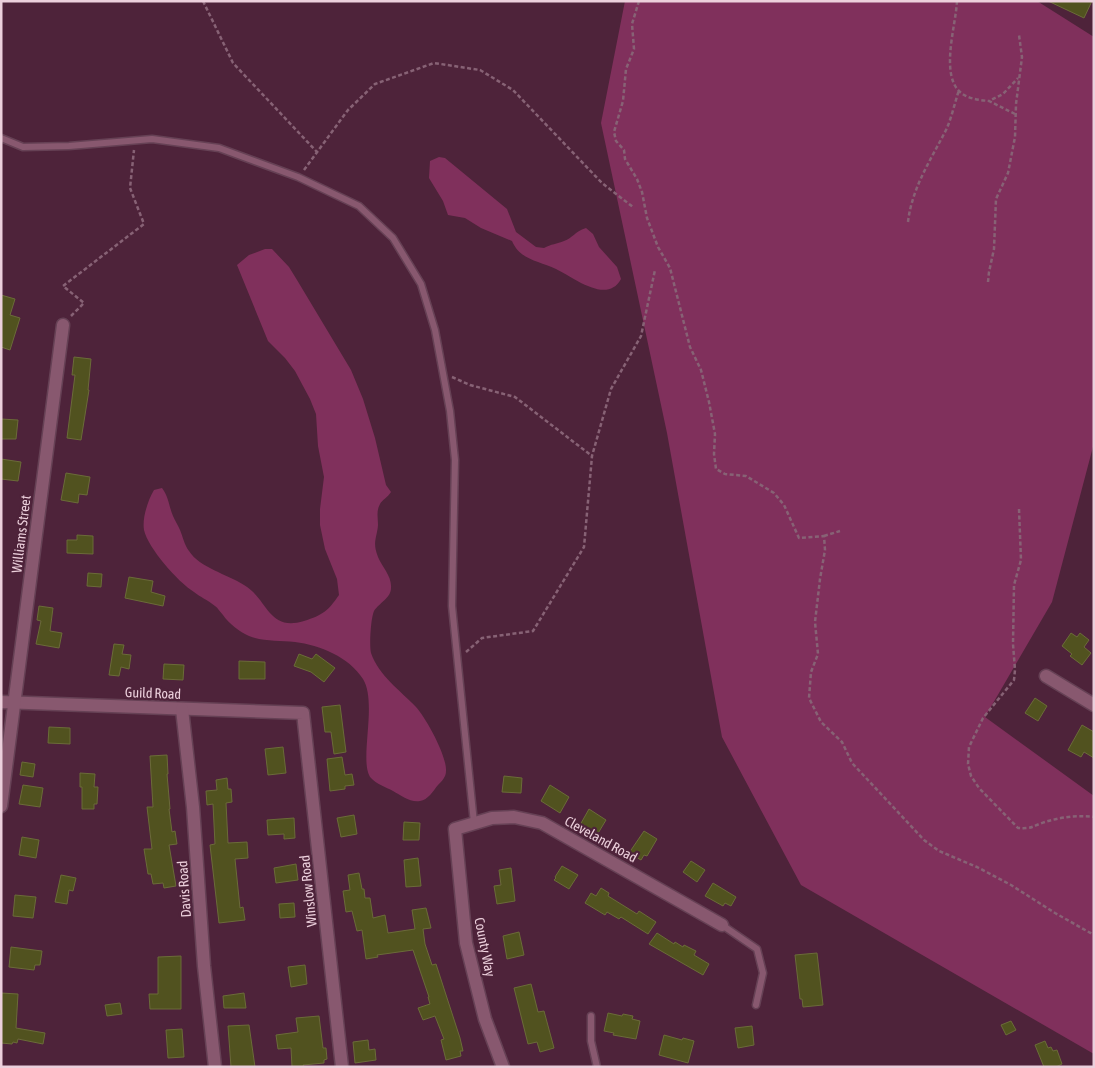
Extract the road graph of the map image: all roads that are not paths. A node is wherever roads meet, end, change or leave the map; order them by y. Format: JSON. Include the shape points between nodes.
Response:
{"nodes":[{"id":1,"x":1,"y":138,"type":"edge"},
{"id":2,"x":63,"y":325,"type":"road end"},
{"id":3,"x":1046,"y":676,"type":"dead end"},
{"id":4,"x":1,"y":702,"type":"edge"},
{"id":5,"x":14,"y":703,"type":"junction"},
{"id":6,"x":1094,"y":705,"type":"edge"},
{"id":7,"x":182,"y":709,"type":"junction"},
{"id":8,"x":303,"y":713,"type":"joint"},
{"id":9,"x":1,"y":806,"type":"edge"},
{"id":10,"x":474,"y":823,"type":"junction"},
{"id":11,"x":455,"y":829,"type":"joint"},
{"id":12,"x":722,"y":925,"type":"joint"},
{"id":13,"x":756,"y":1005,"type":"dead end"},
{"id":14,"x":591,"y":1016,"type":"dead end"},
{"id":15,"x":215,"y":1067,"type":"edge"},
{"id":16,"x":342,"y":1067,"type":"edge"},
{"id":17,"x":503,"y":1067,"type":"edge"},
{"id":18,"x":596,"y":1067,"type":"edge"}],
"edges":[{"from":1,"to":10,"type":"lane","via":[[23,147],[152,139],[219,148],[298,177],[359,206],[393,238],[421,284],[435,330],[450,411],[455,460],[452,606]]},
{"from":2,"to":5,"type":"street","name":"Williams Street"},
{"from":3,"to":6,"type":"street"},
{"from":4,"to":5,"type":"street","name":"Guild Road"},
{"from":5,"to":7,"type":"street","name":"Guild Road"},
{"from":5,"to":9,"type":"street","name":"Williams Street"},
{"from":7,"to":8,"type":"street","name":"Guild Road"},
{"from":7,"to":15,"type":"street","name":"Davis Road"},
{"from":8,"to":16,"type":"street","name":"Winslow Road"},
{"from":10,"to":11,"type":"street","name":"Cleveland Road"},
{"from":10,"to":12,"type":"street","name":"Cleveland Road","via":[[514,817],[542,823]]},
{"from":11,"to":17,"type":"street","name":"County Way","via":[[466,944],[485,1018]]},
{"from":12,"to":13,"type":"lane","via":[[757,949],[763,973]]},
{"from":14,"to":18,"type":"lane"}]}
